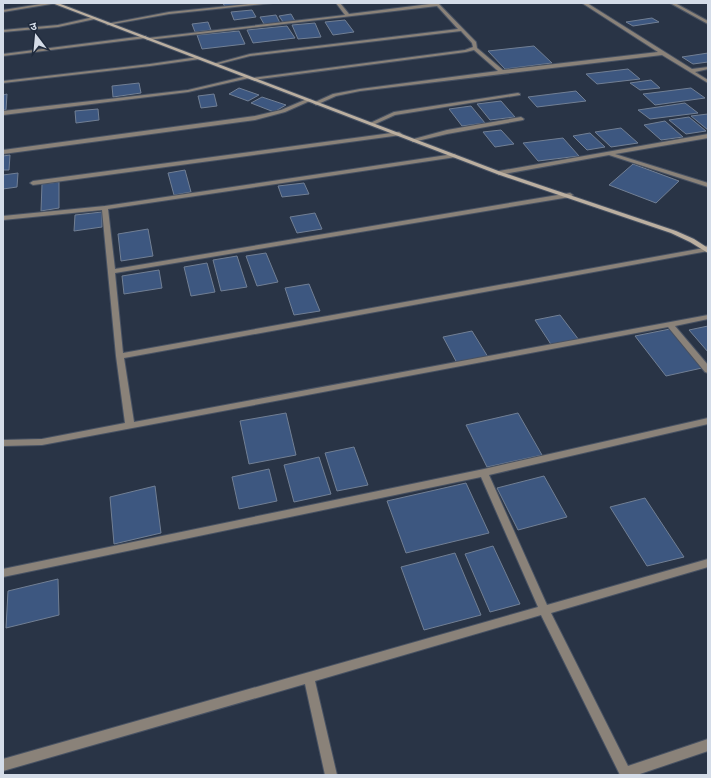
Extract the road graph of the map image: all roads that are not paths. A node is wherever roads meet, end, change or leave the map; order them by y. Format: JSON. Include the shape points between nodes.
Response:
{"nodes":[{"id":1,"x":55,"y":3,"type":"edge"},
{"id":2,"x":271,"y":3,"type":"edge"},
{"id":3,"x":338,"y":3,"type":"edge"},
{"id":4,"x":584,"y":3,"type":"edge"},
{"id":5,"x":672,"y":3,"type":"edge"},
{"id":6,"x":437,"y":4,"type":"edge"},
{"id":7,"x":3,"y":11,"type":"edge"},
{"id":8,"x":348,"y":15,"type":"junction"},
{"id":9,"x":94,"y":18,"type":"junction"},
{"id":10,"x":708,"y":23,"type":"edge"},
{"id":11,"x":108,"y":24,"type":"junction"},
{"id":12,"x":461,"y":30,"type":"junction"},
{"id":13,"x":3,"y":31,"type":"edge"},
{"id":14,"x":146,"y":38,"type":"junction"},
{"id":15,"x":475,"y":48,"type":"junction"},
{"id":16,"x":663,"y":53,"type":"junction"},
{"id":17,"x":3,"y":55,"type":"edge"},
{"id":18,"x":198,"y":58,"type":"junction"},
{"id":19,"x":215,"y":64,"type":"junction"},
{"id":20,"x":708,"y":68,"type":"edge"},
{"id":21,"x":691,"y":71,"type":"junction"},
{"id":22,"x":502,"y":72,"type":"junction"},
{"id":23,"x":250,"y":78,"type":"junction"},
{"id":24,"x":3,"y":82,"type":"edge"},
{"id":25,"x":708,"y":82,"type":"edge"},
{"id":26,"x":518,"y":94,"type":"dead end"},
{"id":27,"x":309,"y":100,"type":"junction"},
{"id":28,"x":316,"y":103,"type":"junction"},
{"id":29,"x":3,"y":113,"type":"edge"},
{"id":30,"x":521,"y":119,"type":"dead end"},
{"id":31,"x":371,"y":124,"type":"junction"},
{"id":32,"x":399,"y":134,"type":"junction"},
{"id":33,"x":708,"y":138,"type":"edge"},
{"id":34,"x":412,"y":140,"type":"junction"},
{"id":35,"x":3,"y":152,"type":"edge"},
{"id":36,"x":610,"y":154,"type":"junction"},
{"id":37,"x":454,"y":156,"type":"junction"},
{"id":38,"x":499,"y":173,"type":"junction"},
{"id":39,"x":33,"y":183,"type":"dead end"},
{"id":40,"x":708,"y":185,"type":"edge"},
{"id":41,"x":570,"y":195,"type":"junction"},
{"id":42,"x":105,"y":208,"type":"junction"},
{"id":43,"x":3,"y":218,"type":"edge"},
{"id":44,"x":707,"y":249,"type":"edge"},
{"id":45,"x":111,"y":272,"type":"junction"},
{"id":46,"x":708,"y":317,"type":"edge"},
{"id":47,"x":670,"y":325,"type":"junction"},
{"id":48,"x":120,"y":356,"type":"junction"},
{"id":49,"x":708,"y":370,"type":"edge"},
{"id":50,"x":708,"y":421,"type":"edge"},
{"id":51,"x":130,"y":426,"type":"junction"},
{"id":52,"x":3,"y":443,"type":"edge"},
{"id":53,"x":484,"y":473,"type":"junction"},
{"id":54,"x":708,"y":563,"type":"edge"},
{"id":55,"x":3,"y":573,"type":"edge"},
{"id":56,"x":544,"y":610,"type":"junction"},
{"id":57,"x":309,"y":678,"type":"junction"},
{"id":58,"x":708,"y":745,"type":"edge"},
{"id":59,"x":3,"y":765,"type":"edge"},
{"id":60,"x":626,"y":774,"type":"edge"},
{"id":61,"x":331,"y":775,"type":"edge"}],
"edges":[{"from":1,"to":7,"type":"street"},
{"from":1,"to":9,"type":"street"},
{"from":2,"to":11,"type":"street","via":[[169,13]]},
{"from":3,"to":8,"type":"street"},
{"from":4,"to":16,"type":"street"},
{"from":5,"to":10,"type":"street"},
{"from":6,"to":8,"type":"street"},
{"from":6,"to":12,"type":"street"},
{"from":8,"to":14,"type":"street"},
{"from":9,"to":11,"type":"street"},
{"from":9,"to":13,"type":"street","via":[[58,26]]},
{"from":11,"to":14,"type":"street"},
{"from":12,"to":15,"type":"street","via":[[474,43]]},
{"from":12,"to":19,"type":"street","via":[[250,55]]},
{"from":14,"to":17,"type":"street"},
{"from":14,"to":18,"type":"street"},
{"from":15,"to":22,"type":"street"},
{"from":15,"to":23,"type":"street"},
{"from":16,"to":21,"type":"street"},
{"from":16,"to":22,"type":"street"},
{"from":18,"to":19,"type":"street"},
{"from":18,"to":24,"type":"street"},
{"from":19,"to":23,"type":"street"},
{"from":20,"to":21,"type":"street"},
{"from":21,"to":25,"type":"street"},
{"from":22,"to":28,"type":"street","via":[[360,90],[335,95]]},
{"from":23,"to":27,"type":"street"},
{"from":23,"to":29,"type":"street","via":[[188,91]]},
{"from":26,"to":31,"type":"street","via":[[394,114]]},
{"from":27,"to":28,"type":"street"},
{"from":27,"to":35,"type":"street","via":[[283,111],[254,118]]},
{"from":28,"to":31,"type":"street"},
{"from":30,"to":34,"type":"street"},
{"from":31,"to":32,"type":"street"},
{"from":32,"to":34,"type":"street"},
{"from":32,"to":39,"type":"street"},
{"from":33,"to":36,"type":"street"},
{"from":34,"to":37,"type":"street"},
{"from":36,"to":38,"type":"street"},
{"from":36,"to":40,"type":"street"},
{"from":37,"to":38,"type":"street"},
{"from":37,"to":42,"type":"street"},
{"from":38,"to":41,"type":"street"},
{"from":41,"to":44,"type":"street","via":[[660,228]]},
{"from":41,"to":45,"type":"street"},
{"from":42,"to":43,"type":"street"},
{"from":42,"to":45,"type":"street"},
{"from":44,"to":48,"type":"street"},
{"from":45,"to":48,"type":"street"},
{"from":46,"to":47,"type":"street"},
{"from":47,"to":49,"type":"street"},
{"from":47,"to":51,"type":"street"},
{"from":48,"to":51,"type":"street"},
{"from":50,"to":53,"type":"street"},
{"from":51,"to":52,"type":"street","via":[[42,442]]},
{"from":53,"to":55,"type":"street"},
{"from":53,"to":56,"type":"street"},
{"from":54,"to":56,"type":"street"},
{"from":56,"to":57,"type":"street"},
{"from":56,"to":60,"type":"street"},
{"from":57,"to":59,"type":"street"},
{"from":57,"to":61,"type":"street"},
{"from":58,"to":60,"type":"street"}]}
